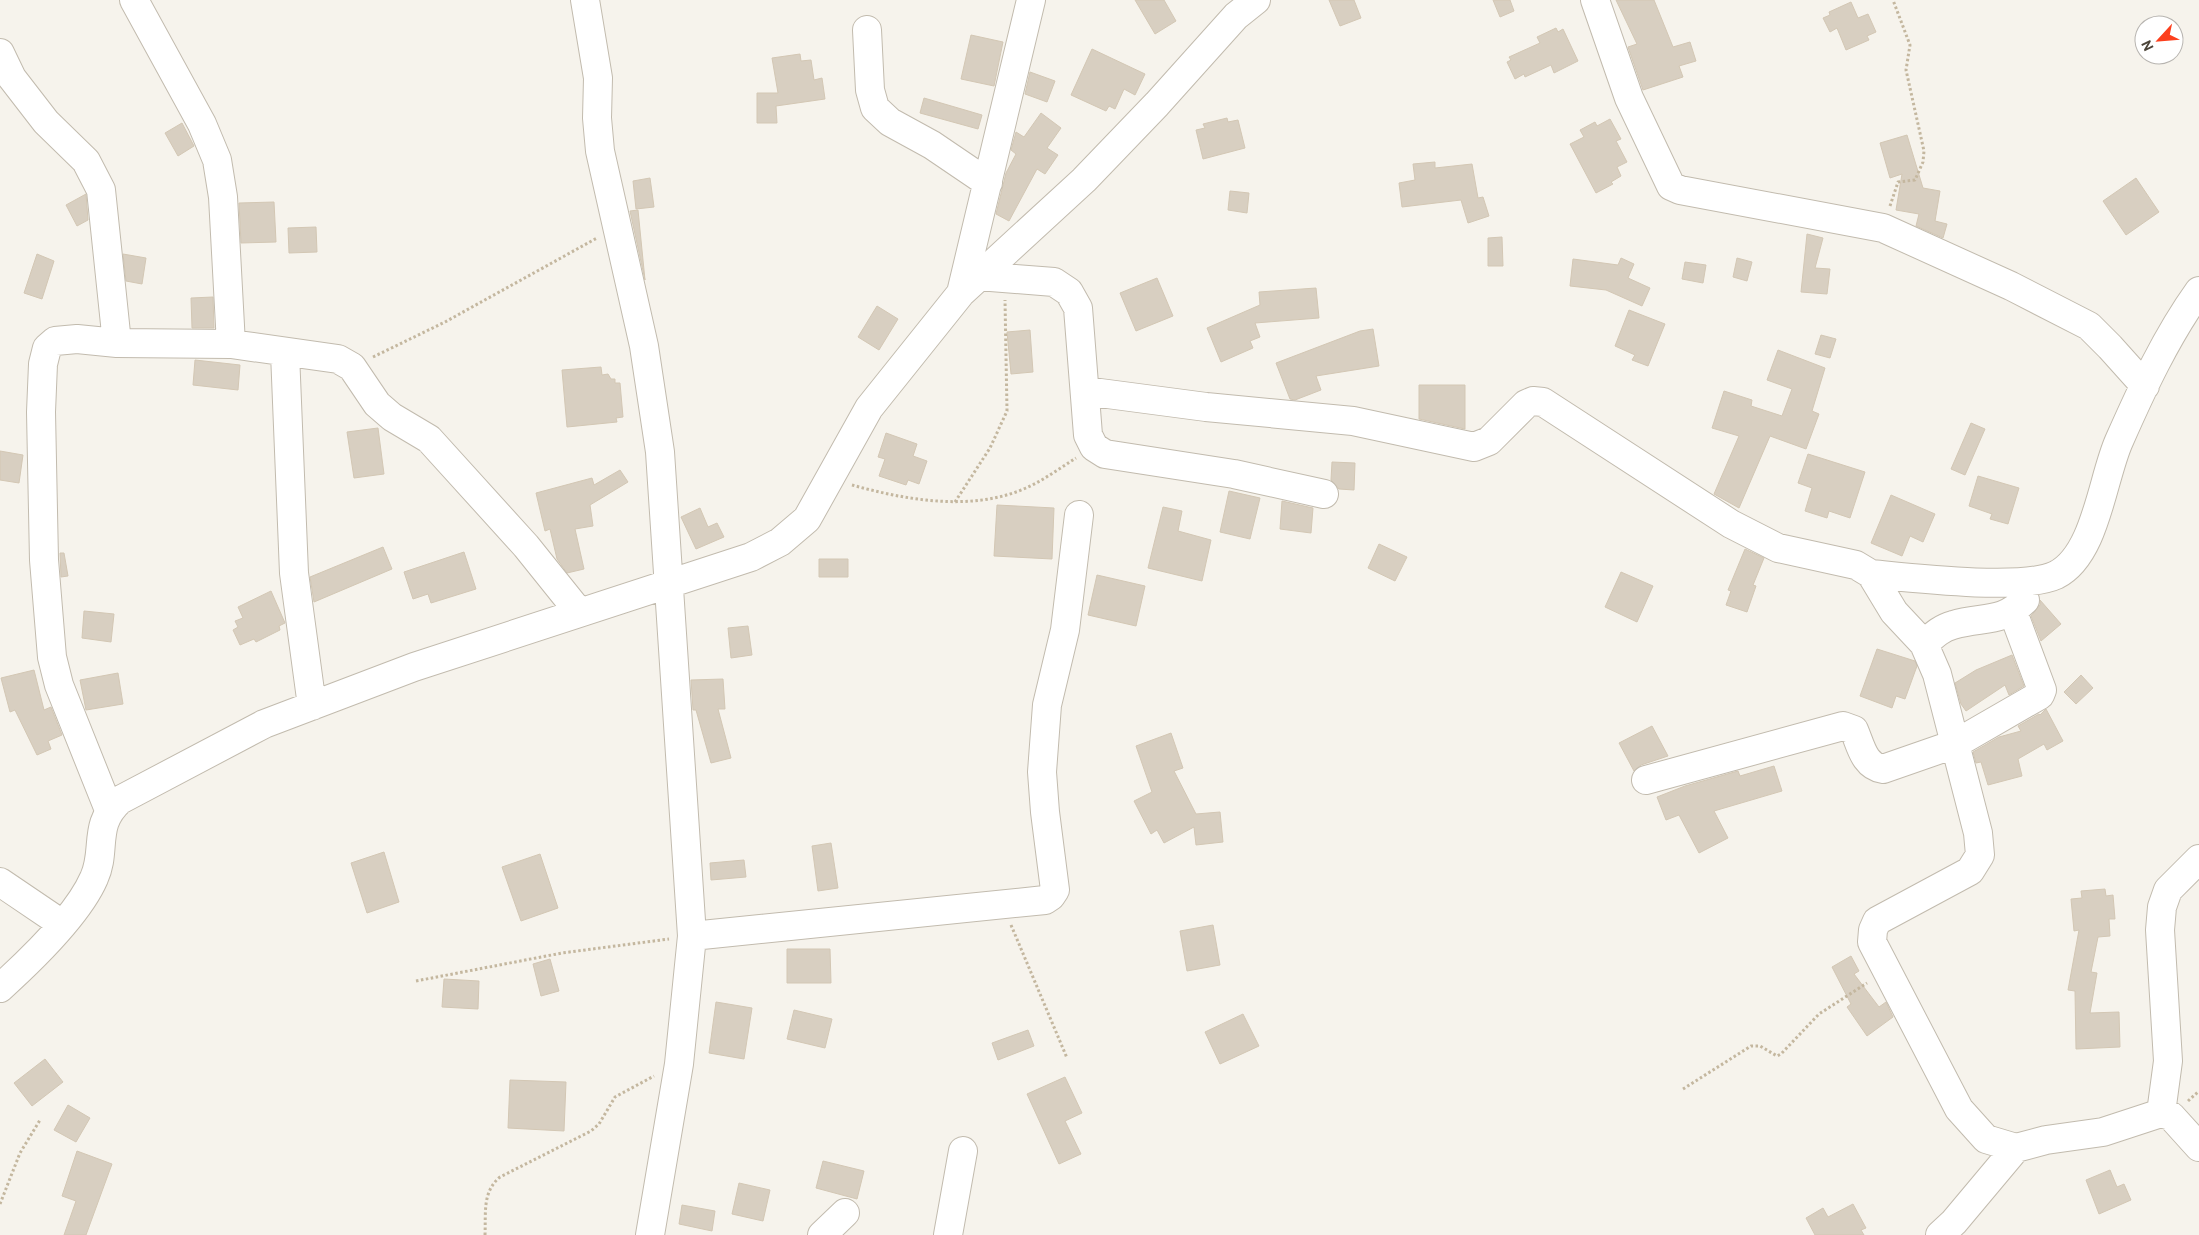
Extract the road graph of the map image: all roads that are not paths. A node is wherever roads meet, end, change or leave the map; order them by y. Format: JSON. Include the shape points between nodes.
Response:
{"nodes":[{"id":1,"x":134,"y":0,"type":"edge"},
{"id":2,"x":585,"y":0,"type":"edge"},
{"id":3,"x":1032,"y":0,"type":"edge"},
{"id":4,"x":1595,"y":0,"type":"edge"},
{"id":5,"x":1238,"y":5,"type":"edge"},
{"id":6,"x":867,"y":30,"type":"dead end"},
{"id":7,"x":0,"y":53,"type":"edge"},
{"id":8,"x":988,"y":183,"type":"junction"},
{"id":9,"x":981,"y":282,"type":"junction"},
{"id":10,"x":2199,"y":291,"type":"edge"},
{"id":11,"x":117,"y":344,"type":"junction"},
{"id":12,"x":231,"y":344,"type":"junction"},
{"id":13,"x":285,"y":353,"type":"junction"},
{"id":14,"x":2145,"y":386,"type":"junction"},
{"id":15,"x":1085,"y":391,"type":"junction"},
{"id":16,"x":1324,"y":494,"type":"dead end"},
{"id":17,"x":1079,"y":515,"type":"dead end"},
{"id":18,"x":1871,"y":574,"type":"junction"},
{"id":19,"x":2055,"y":575,"type":"junction"},
{"id":20,"x":670,"y":585,"type":"junction"},
{"id":21,"x":579,"y":612,"type":"junction"},
{"id":22,"x":2013,"y":612,"type":"junction"},
{"id":23,"x":1924,"y":644,"type":"junction"},
{"id":24,"x":312,"y":706,"type":"junction"},
{"id":25,"x":1955,"y":744,"type":"junction"},
{"id":26,"x":1646,"y":780,"type":"dead end"},
{"id":27,"x":109,"y":810,"type":"junction"},
{"id":28,"x":2199,"y":859,"type":"edge"},
{"id":29,"x":0,"y":882,"type":"edge"},
{"id":30,"x":62,"y":924,"type":"junction"},
{"id":31,"x":692,"y":936,"type":"junction"},
{"id":32,"x":0,"y":988,"type":"edge"},
{"id":33,"x":2162,"y":1112,"type":"junction"},
{"id":34,"x":2199,"y":1147,"type":"edge"},
{"id":35,"x":2016,"y":1148,"type":"junction"},
{"id":36,"x":963,"y":1150,"type":"dead end"},
{"id":37,"x":845,"y":1213,"type":"dead end"},
{"id":38,"x":650,"y":1235,"type":"edge"},
{"id":39,"x":822,"y":1235,"type":"edge"},
{"id":40,"x":948,"y":1235,"type":"edge"},
{"id":41,"x":1940,"y":1235,"type":"edge"}],
"edges":[{"from":1,"to":12,"type":"street","via":[[202,124],[217,160],[223,197]]},
{"from":2,"to":20,"type":"street","via":[[598,78],[600,151],[644,346],[658,442]]},
{"from":3,"to":8,"type":"street"},
{"from":4,"to":14,"type":"street","via":[[1629,98],[1671,186],[1883,228],[2011,286],[2089,326]]},
{"from":5,"to":9,"type":"street","via":[[1157,104]]},
{"from":6,"to":8,"type":"street","via":[[870,90],[875,108],[890,122],[932,145]]},
{"from":7,"to":11,"type":"street","via":[[12,78],[46,122],[86,161],[101,190]]},
{"from":8,"to":9,"type":"street"},
{"from":9,"to":15,"type":"street","via":[[1054,282],[1070,292],[1078,308]]},
{"from":9,"to":20,"type":"street","via":[[869,408],[807,519],[780,542],[751,556]]},
{"from":10,"to":14,"type":"street","via":[[2177,321]]},
{"from":11,"to":12,"type":"street"},
{"from":11,"to":27,"type":"street","via":[[77,339],[55,341],[47,348],[41,412],[44,560],[52,657]]},
{"from":12,"to":13,"type":"street"},
{"from":13,"to":21,"type":"street","via":[[338,359],[352,367],[377,404],[392,418],[429,439],[526,546]]},
{"from":13,"to":24,"type":"street","via":[[294,573]]},
{"from":14,"to":19,"type":"street","via":[[2118,443],[2095,517],[2078,556]]},
{"from":15,"to":16,"type":"street","via":[[1088,434],[1094,447],[1105,454],[1234,474]]},
{"from":15,"to":18,"type":"street","via":[[1353,421],[1474,447],[1489,441],[1526,404],[1544,402],[1732,524],[1778,548],[1856,565]]},
{"from":17,"to":31,"type":"street","via":[[1065,630],[1048,704],[1042,772],[1055,890],[1051,896],[1045,900]]},
{"from":18,"to":19,"type":"street","via":[[1998,582],[2039,581]]},
{"from":18,"to":23,"type":"street","via":[[1894,612]]},
{"from":19,"to":22,"type":"street"},
{"from":20,"to":21,"type":"street"},
{"from":20,"to":31,"type":"street"},
{"from":21,"to":24,"type":"street","via":[[414,667]]},
{"from":22,"to":23,"type":"street","via":[[1952,625]]},
{"from":22,"to":25,"type":"street","via":[[2042,690],[2040,695]]},
{"from":23,"to":25,"type":"street","via":[[1937,674]]},
{"from":24,"to":27,"type":"street","via":[[264,724],[120,800]]},
{"from":25,"to":26,"type":"street","via":[[1883,769],[1874,768],[1868,763],[1854,730],[1843,726]]},
{"from":25,"to":35,"type":"street","via":[[1978,833],[1980,855],[1970,871],[1877,921],[1872,942],[1959,1109],[1986,1139]]},
{"from":27,"to":30,"type":"street","via":[[102,830],[95,876],[84,898]]},
{"from":28,"to":33,"type":"street","via":[[2168,890],[2162,907],[2160,930],[2168,1061]]},
{"from":29,"to":30,"type":"street"},
{"from":30,"to":32,"type":"street"},
{"from":31,"to":38,"type":"street","via":[[679,1064]]},
{"from":33,"to":34,"type":"street","via":[[2171,1116]]},
{"from":33,"to":35,"type":"street","via":[[2104,1132],[2046,1140]]},
{"from":35,"to":41,"type":"street"},
{"from":36,"to":40,"type":"street"},
{"from":37,"to":39,"type":"street"}]}
